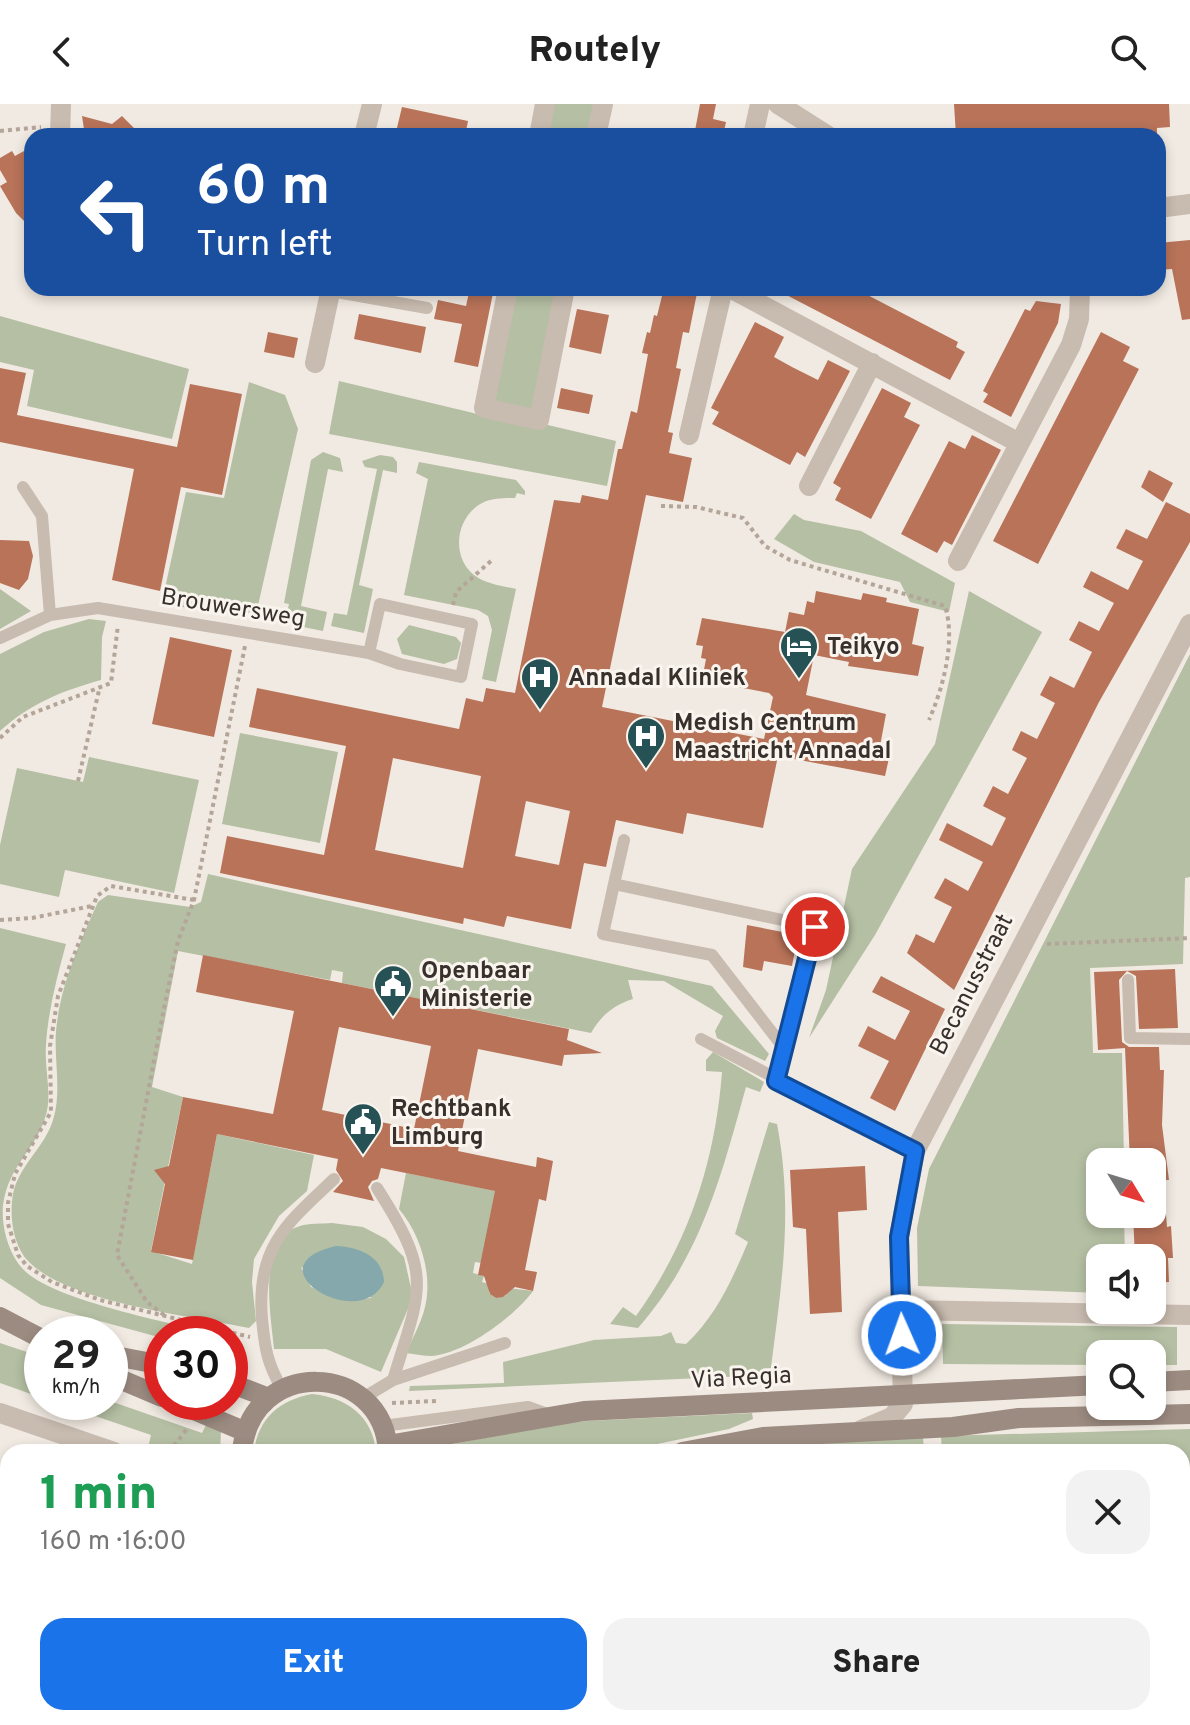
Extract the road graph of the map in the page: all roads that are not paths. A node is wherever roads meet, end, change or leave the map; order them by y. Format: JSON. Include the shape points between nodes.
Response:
{"nodes":[{"id":1,"x":61,"y":104,"type":"edge"},
{"id":2,"x":372,"y":104,"type":"edge"},
{"id":3,"x":545,"y":104,"type":"edge"},
{"id":4,"x":603,"y":104,"type":"edge"},
{"id":5,"x":760,"y":104,"type":"edge"},
{"id":6,"x":778,"y":104,"type":"edge"},
{"id":7,"x":59,"y":128,"type":"edge"},
{"id":8,"x":366,"y":128,"type":"edge"},
{"id":9,"x":540,"y":128,"type":"edge"},
{"id":10,"x":598,"y":128,"type":"edge"},
{"id":11,"x":755,"y":128,"type":"edge"},
{"id":12,"x":816,"y":128,"type":"edge"},
{"id":13,"x":1190,"y":204,"type":"edge"},
{"id":14,"x":1166,"y":207,"type":"edge"},
{"id":15,"x":329,"y":296,"type":"edge"},
{"id":16,"x":366,"y":296,"type":"edge"},
{"id":17,"x":506,"y":296,"type":"edge"},
{"id":18,"x":563,"y":296,"type":"edge"},
{"id":19,"x":721,"y":296,"type":"edge"},
{"id":20,"x":745,"y":296,"type":"edge"},
{"id":21,"x":1080,"y":296,"type":"edge"},
{"id":22,"x":427,"y":308,"type":"dead end"},
{"id":23,"x":315,"y":363,"type":"dead end"},
{"id":24,"x":872,"y":363,"type":"junction"},
{"id":25,"x":689,"y":435,"type":"dead end"},
{"id":26,"x":1019,"y":443,"type":"junction"},
{"id":27,"x":809,"y":486,"type":"dead end"},
{"id":28,"x":23,"y":487,"type":"dead end"},
{"id":29,"x":958,"y":561,"type":"dead end"},
{"id":30,"x":50,"y":615,"type":"junction"},
{"id":31,"x":1190,"y":624,"type":"edge"},
{"id":32,"x":0,"y":638,"type":"edge"},
{"id":33,"x":369,"y":653,"type":"junction"},
{"id":34,"x":624,"y":840,"type":"dead end"},
{"id":35,"x":614,"y":884,"type":"junction"},
{"id":36,"x":1128,"y":980,"type":"dead end"},
{"id":37,"x":701,"y":1039,"type":"dead end"},
{"id":38,"x":1190,"y":1039,"type":"edge"},
{"id":39,"x":784,"y":1048,"type":"junction"},
{"id":40,"x":776,"y":1081,"type":"junction"},
{"id":41,"x":915,"y":1151,"type":"junction"},
{"id":42,"x":334,"y":1179,"type":"dead end"},
{"id":43,"x":377,"y":1188,"type":"dead end"},
{"id":44,"x":901,"y":1310,"type":"junction"},
{"id":45,"x":1190,"y":1315,"type":"edge"},
{"id":46,"x":0,"y":1317,"type":"edge"},
{"id":47,"x":24,"y":1330,"type":"edge"},
{"id":48,"x":505,"y":1343,"type":"dead end"},
{"id":49,"x":1186,"y":1375,"type":"edge"},
{"id":50,"x":1166,"y":1379,"type":"edge"},
{"id":51,"x":393,"y":1380,"type":"junction"},
{"id":52,"x":1086,"y":1386,"type":"edge"},
{"id":53,"x":248,"y":1387,"type":"edge"},
{"id":54,"x":275,"y":1394,"type":"junction"},
{"id":55,"x":904,"y":1395,"type":"junction"},
{"id":56,"x":363,"y":1398,"type":"junction"},
{"id":57,"x":0,"y":1413,"type":"edge"},
{"id":58,"x":1190,"y":1414,"type":"edge"},
{"id":59,"x":206,"y":1420,"type":"edge"},
{"id":60,"x":857,"y":1432,"type":"junction"},
{"id":61,"x":387,"y":1441,"type":"edge"},
{"id":62,"x":244,"y":1442,"type":"edge"},
{"id":63,"x":91,"y":1444,"type":"edge"},
{"id":64,"x":736,"y":1444,"type":"edge"}],
"edges":[{"from":1,"to":7,"type":"street"},
{"from":2,"to":8,"type":"street"},
{"from":3,"to":9,"type":"street"},
{"from":4,"to":10,"type":"street"},
{"from":5,"to":11,"type":"street"},
{"from":6,"to":12,"type":"street"},
{"from":13,"to":14,"type":"street"},
{"from":15,"to":23,"type":"street"},
{"from":16,"to":22,"type":"lane"},
{"from":17,"to":18,"type":"street","via":[[484,408],[539,420]]},
{"from":19,"to":25,"type":"street"},
{"from":20,"to":24,"type":"street"},
{"from":21,"to":26,"type":"street","via":[[1071,345]]},
{"from":24,"to":26,"type":"street"},
{"from":24,"to":27,"type":"street"},
{"from":26,"to":29,"type":"street"},
{"from":28,"to":30,"type":"lane","via":[[42,516]]},
{"from":30,"to":32,"type":"lane","name":"Brouwersweg"},
{"from":30,"to":33,"type":"lane","name":"Brouwersweg","via":[[86,607],[120,611]]},
{"from":31,"to":41,"type":"street","name":"Becanusstraat"},
{"from":33,"to":33,"type":"lane","name":"Brouwersweg","via":[[461,677],[472,624],[380,604]]},
{"from":34,"to":35,"type":"lane"},
{"from":35,"to":39,"type":"lane","via":[[603,934],[712,955]]},
{"from":35,"to":39,"type":"lane","via":[[815,927]]},
{"from":36,"to":38,"type":"lane","via":[[1130,1038]]},
{"from":37,"to":40,"type":"lane"},
{"from":39,"to":40,"type":"lane"},
{"from":40,"to":41,"type":"lane"},
{"from":41,"to":44,"type":"street","name":"Becanusstraat","via":[[899,1237]]},
{"from":42,"to":54,"type":"lane","via":[[284,1227],[267,1256],[261,1304]]},
{"from":43,"to":51,"type":"lane","via":[[404,1233],[419,1288]]},
{"from":44,"to":45,"type":"street"},
{"from":44,"to":55,"type":"street","name":"Becanusstraat"},
{"from":46,"to":47,"type":"main road"},
{"from":48,"to":51,"type":"lane"},
{"from":49,"to":50,"type":"main road"},
{"from":51,"to":56,"type":"lane"},
{"from":52,"to":55,"type":"main road","name":"Via Regia"},
{"from":53,"to":54,"type":"main road"},
{"from":54,"to":56,"type":"main road","via":[[303,1382],[331,1382]]},
{"from":54,"to":62,"type":"main road","via":[[252,1418]]},
{"from":55,"to":60,"type":"street","via":[[897,1413]]},
{"from":55,"to":61,"type":"main road","name":"Via Regia","via":[[617,1409]]},
{"from":56,"to":61,"type":"main road"},
{"from":57,"to":63,"type":"street"},
{"from":58,"to":60,"type":"main road","via":[[1019,1418]]},
{"from":59,"to":62,"type":"main road"},
{"from":60,"to":64,"type":"main road","via":[[763,1437]]}]}
